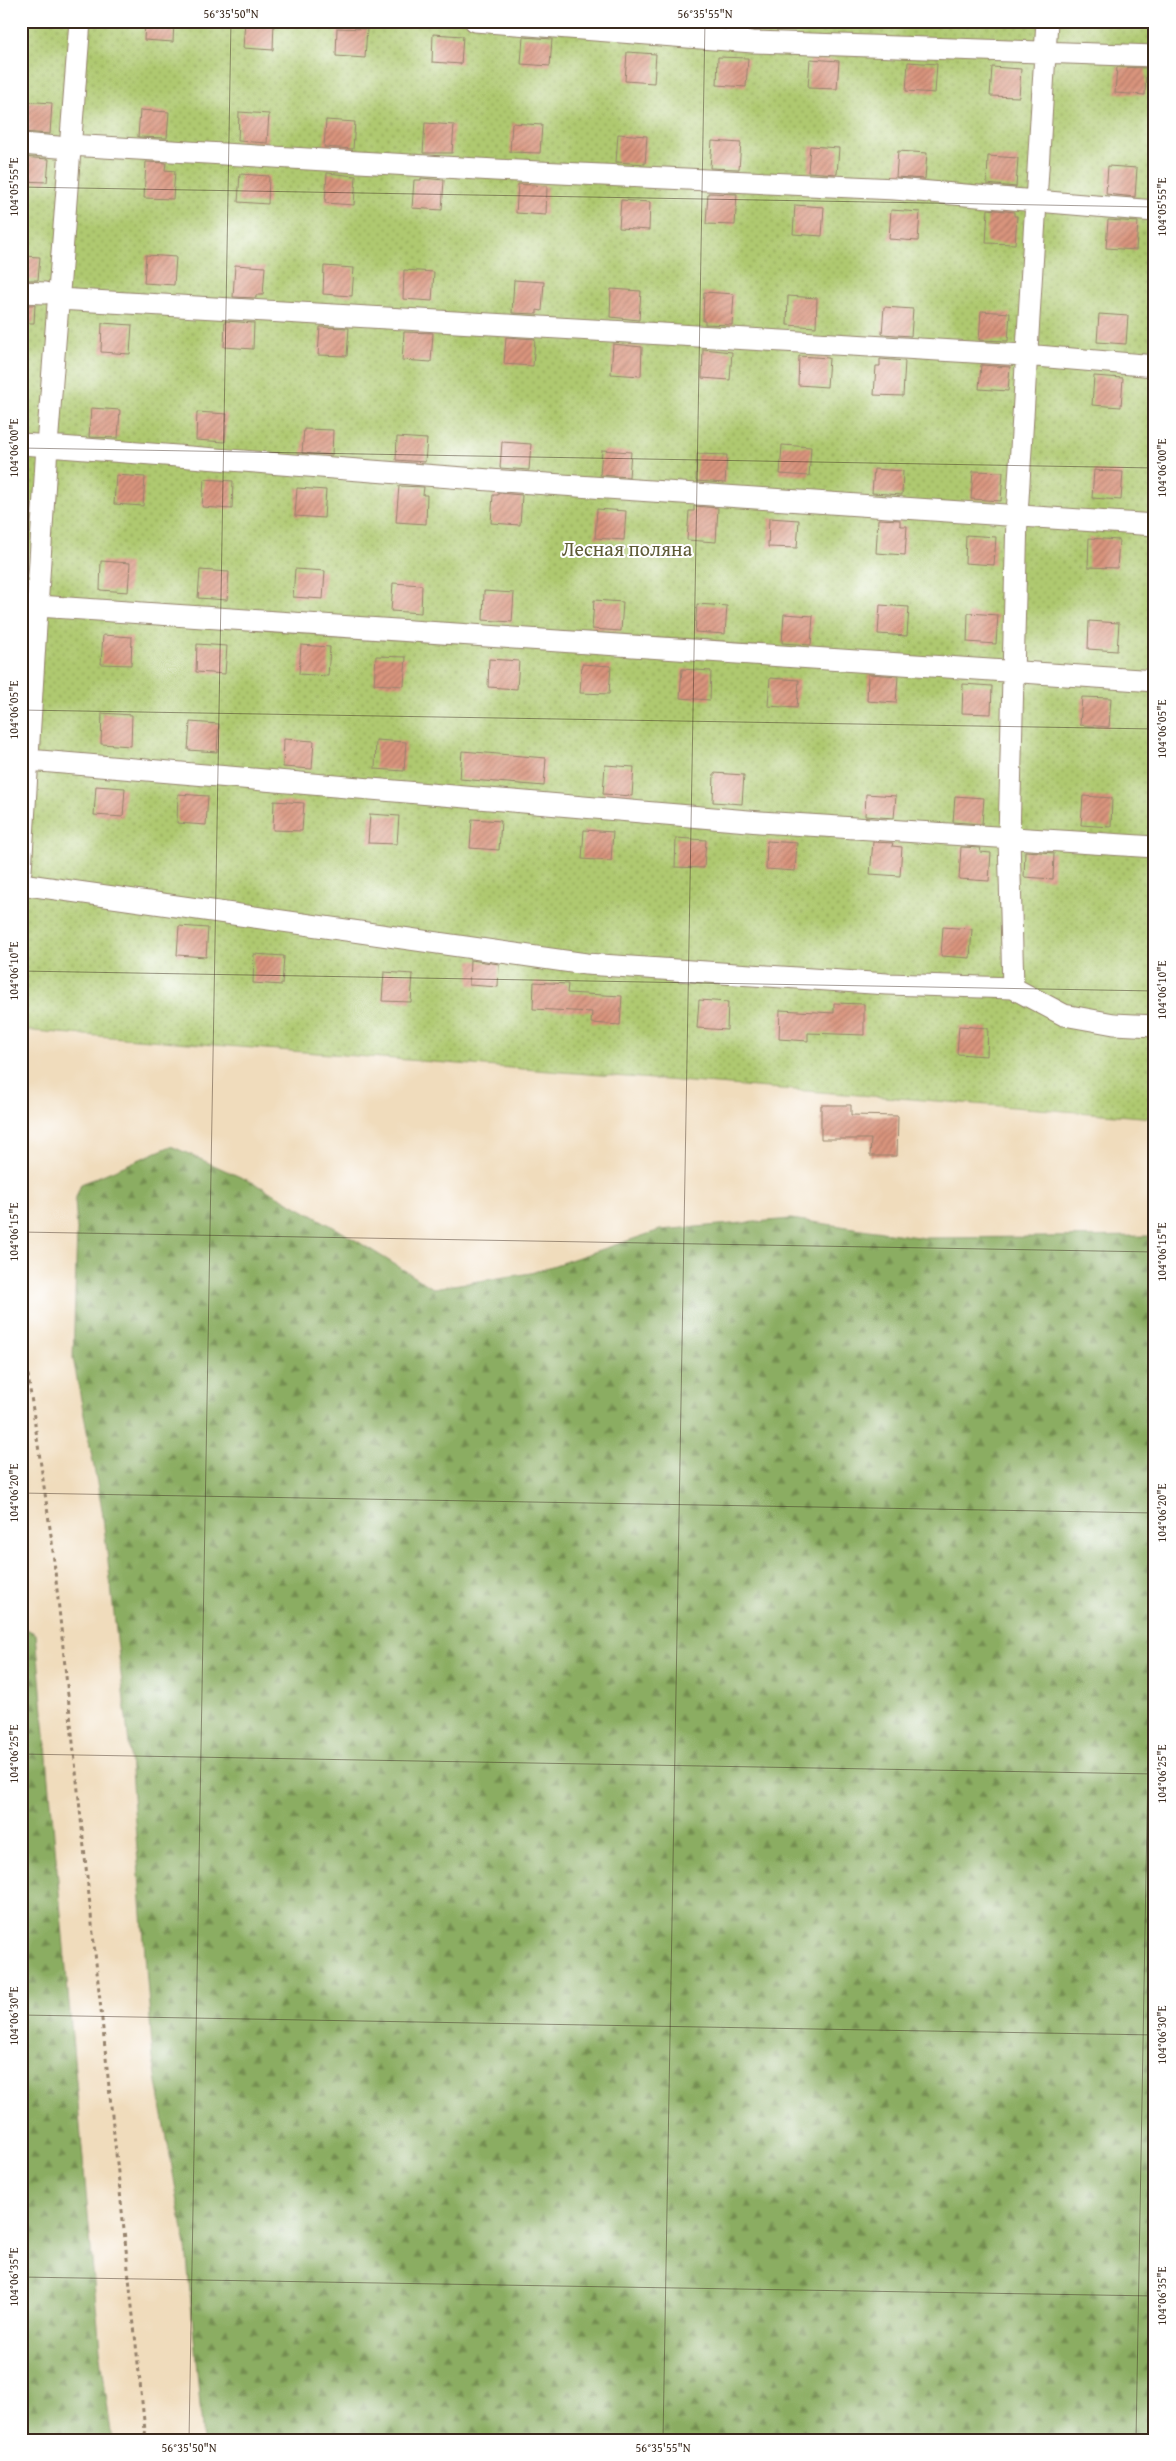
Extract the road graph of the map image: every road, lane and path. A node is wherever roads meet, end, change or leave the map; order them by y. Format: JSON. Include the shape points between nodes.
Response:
{"nodes":[{"id":1,"x":67,"y":21,"type":"edge"},
{"id":2,"x":80,"y":21,"type":"edge"},
{"id":3,"x":476,"y":21,"type":"edge"},
{"id":4,"x":1047,"y":21,"type":"edge"},
{"id":5,"x":1045,"y":51,"type":"junction"},
{"id":6,"x":1155,"y":56,"type":"edge"},
{"id":7,"x":21,"y":144,"type":"edge"},
{"id":8,"x":63,"y":146,"type":"junction"},
{"id":9,"x":1035,"y":202,"type":"junction"},
{"id":10,"x":1155,"y":211,"type":"edge"},
{"id":11,"x":21,"y":292,"type":"edge"},
{"id":12,"x":52,"y":296,"type":"junction"},
{"id":13,"x":1025,"y":355,"type":"junction"},
{"id":14,"x":1155,"y":366,"type":"edge"},
{"id":15,"x":35,"y":445,"type":"edge"},
{"id":16,"x":1016,"y":515,"type":"junction"},
{"id":17,"x":1155,"y":525,"type":"edge"},
{"id":18,"x":28,"y":604,"type":"edge"},
{"id":19,"x":21,"y":666,"type":"edge"},
{"id":20,"x":1013,"y":670,"type":"junction"},
{"id":21,"x":1155,"y":681,"type":"edge"},
{"id":22,"x":28,"y":760,"type":"junction"},
{"id":23,"x":1009,"y":838,"type":"junction"},
{"id":24,"x":1155,"y":847,"type":"edge"},
{"id":25,"x":21,"y":871,"type":"edge"},
{"id":26,"x":21,"y":884,"type":"edge"},
{"id":27,"x":1013,"y":988,"type":"junction"},
{"id":28,"x":1155,"y":1026,"type":"edge"},
{"id":29,"x":21,"y":1327,"type":"edge"},
{"id":30,"x":146,"y":2440,"type":"edge"}],
"edges":[{"from":1,"to":8,"type":"street"},
{"from":2,"to":8,"type":"street"},
{"from":3,"to":5,"type":"street","via":[[753,42]]},
{"from":4,"to":5,"type":"street"},
{"from":5,"to":6,"type":"street"},
{"from":5,"to":9,"type":"street"},
{"from":7,"to":8,"type":"street"},
{"from":8,"to":9,"type":"street","via":[[895,189]]},
{"from":8,"to":12,"type":"street"},
{"from":9,"to":10,"type":"street"},
{"from":9,"to":13,"type":"street"},
{"from":11,"to":12,"type":"street"},
{"from":12,"to":13,"type":"street"},
{"from":12,"to":15,"type":"street"},
{"from":13,"to":14,"type":"street"},
{"from":13,"to":16,"type":"street"},
{"from":15,"to":16,"type":"street","via":[[503,481]]},
{"from":15,"to":18,"type":"street"},
{"from":16,"to":17,"type":"street"},
{"from":16,"to":20,"type":"street"},
{"from":18,"to":19,"type":"street"},
{"from":18,"to":20,"type":"street","via":[[795,658]]},
{"from":18,"to":22,"type":"street"},
{"from":20,"to":21,"type":"street"},
{"from":20,"to":23,"type":"street"},
{"from":22,"to":23,"type":"street","via":[[750,822]]},
{"from":22,"to":25,"type":"street"},
{"from":23,"to":24,"type":"street"},
{"from":23,"to":27,"type":"street"},
{"from":26,"to":27,"type":"street","via":[[586,964],[887,984]]},
{"from":27,"to":28,"type":"street","via":[[1064,1014],[1114,1024]]},
{"from":29,"to":30,"type":"path","via":[[52,1542]]}]}
